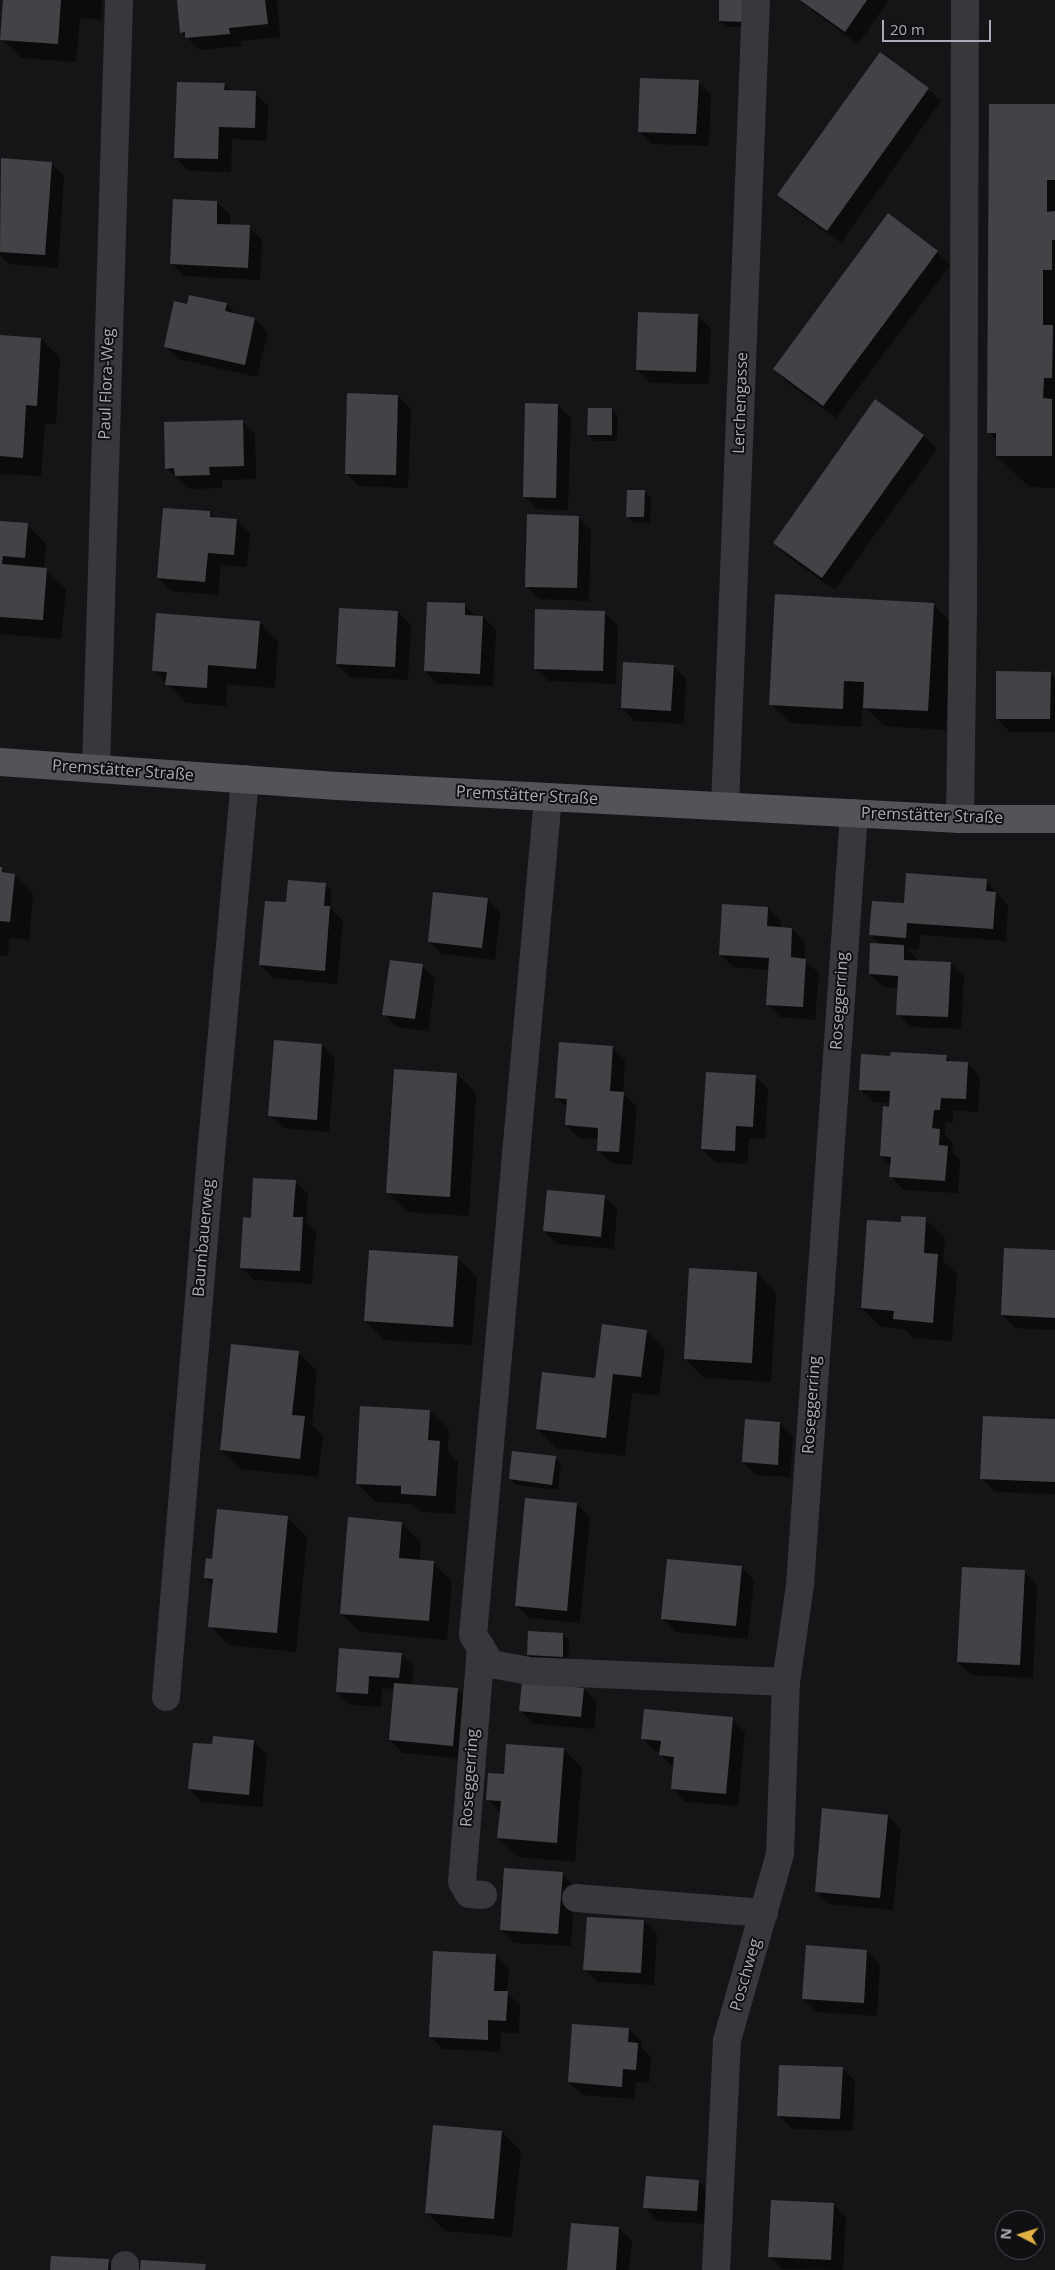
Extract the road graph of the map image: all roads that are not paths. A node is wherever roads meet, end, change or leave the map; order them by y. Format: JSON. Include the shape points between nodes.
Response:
{"nodes":[{"id":1,"x":119,"y":0,"type":"edge"},
{"id":2,"x":756,"y":0,"type":"edge"},
{"id":3,"x":964,"y":0,"type":"edge"},
{"id":4,"x":0,"y":762,"type":"edge"},
{"id":5,"x":96,"y":769,"type":"junction"},
{"id":6,"x":245,"y":779,"type":"junction"},
{"id":7,"x":548,"y":797,"type":"junction"},
{"id":8,"x":725,"y":806,"type":"junction"},
{"id":9,"x":854,"y":813,"type":"junction"},
{"id":10,"x":960,"y":819,"type":"junction"},
{"id":11,"x":1055,"y":819,"type":"edge"},
{"id":12,"x":480,"y":1647,"type":"junction"},
{"id":13,"x":786,"y":1682,"type":"junction"},
{"id":14,"x":166,"y":1697,"type":"dead end"},
{"id":15,"x":483,"y":1895,"type":"dead end"},
{"id":16,"x":576,"y":1898,"type":"dead end"},
{"id":17,"x":764,"y":1913,"type":"junction"},
{"id":18,"x":716,"y":2270,"type":"edge"}],
"edges":[{"from":1,"to":5,"type":"street","name":"Paul Flora-Weg"},
{"from":2,"to":8,"type":"street","name":"Lerchengasse"},
{"from":3,"to":10,"type":"street"},
{"from":4,"to":5,"type":"main road","name":"Premstätter Straße"},
{"from":5,"to":6,"type":"main road","name":"Premstätter Straße"},
{"from":6,"to":7,"type":"main road","name":"Premstätter Straße"},
{"from":6,"to":14,"type":"street","name":"Baumbauerweg"},
{"from":7,"to":8,"type":"main road","name":"Premstätter Straße"},
{"from":7,"to":12,"type":"street","name":"Roseggerring","via":[[472,1635]]},
{"from":8,"to":9,"type":"main road","name":"Premstätter Straße"},
{"from":9,"to":10,"type":"main road","name":"Premstätter Straße"},
{"from":9,"to":13,"type":"street","name":"Roseggerring","via":[[800,1584]]},
{"from":10,"to":11,"type":"main road","name":"Premstätter Straße"},
{"from":12,"to":13,"type":"street","name":"Roseggerring","via":[[491,1664],[529,1671]]},
{"from":12,"to":15,"type":"street","name":"Roseggerring","via":[[462,1882],[469,1894]]},
{"from":13,"to":17,"type":"street","name":"Poschweg","via":[[780,1854]]},
{"from":16,"to":17,"type":"street"},
{"from":17,"to":18,"type":"street","name":"Poschweg","via":[[727,2040]]}]}
